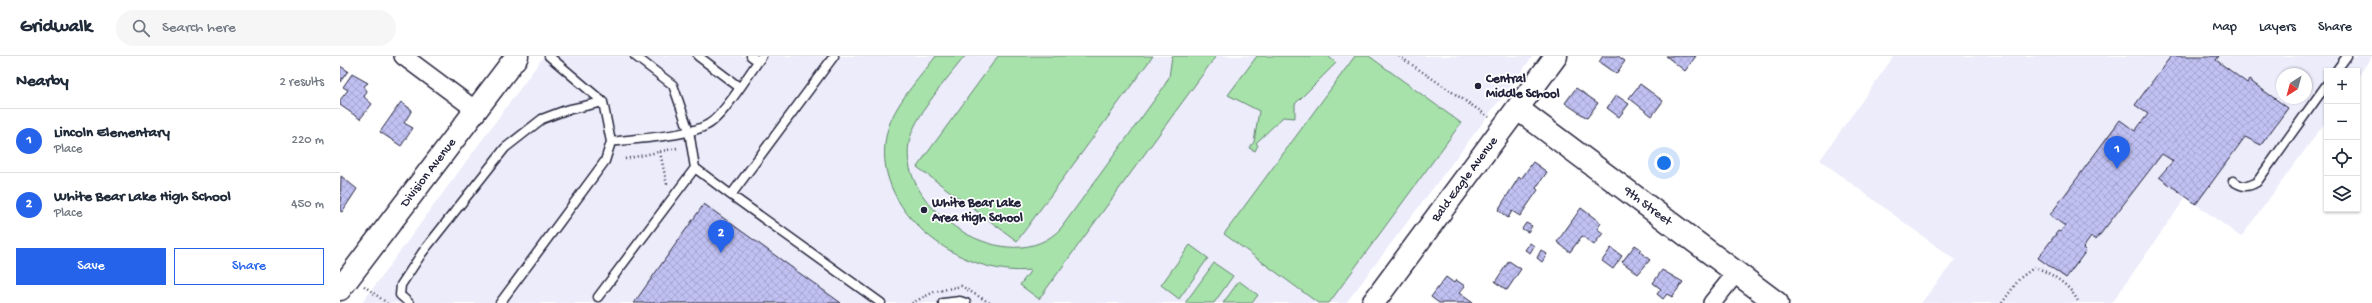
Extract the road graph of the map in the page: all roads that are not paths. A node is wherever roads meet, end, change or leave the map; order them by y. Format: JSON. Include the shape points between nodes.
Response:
{"nodes":[{"id":1,"x":403,"y":56,"type":"edge"},
{"id":2,"x":517,"y":56,"type":"edge"},
{"id":3,"x":549,"y":56,"type":"edge"},
{"id":4,"x":635,"y":56,"type":"edge"},
{"id":5,"x":698,"y":56,"type":"edge"},
{"id":6,"x":751,"y":56,"type":"edge"},
{"id":7,"x":834,"y":56,"type":"edge"},
{"id":8,"x":1556,"y":56,"type":"edge"},
{"id":9,"x":2347,"y":56,"type":"edge"},
{"id":10,"x":760,"y":59,"type":"edge"},
{"id":11,"x":2338,"y":68,"type":"edge"},
{"id":12,"x":739,"y":87,"type":"junction"},
{"id":13,"x":2324,"y":88,"type":"edge"},
{"id":14,"x":603,"y":102,"type":"junction"},
{"id":15,"x":476,"y":111,"type":"junction"},
{"id":16,"x":1511,"y":117,"type":"junction"},
{"id":17,"x":689,"y":131,"type":"junction"},
{"id":18,"x":611,"y":142,"type":"junction"},
{"id":19,"x":695,"y":168,"type":"junction"},
{"id":20,"x":2233,"y":181,"type":"dead end"},
{"id":21,"x":731,"y":195,"type":"junction"},
{"id":22,"x":1736,"y":273,"type":"junction"},
{"id":23,"x":340,"y":289,"type":"edge"},
{"id":24,"x":598,"y":297,"type":"dead end"},
{"id":25,"x":409,"y":303,"type":"edge"},
{"id":26,"x":500,"y":303,"type":"edge"},
{"id":27,"x":881,"y":303,"type":"edge"},
{"id":28,"x":943,"y":303,"type":"edge"},
{"id":29,"x":966,"y":303,"type":"edge"},
{"id":30,"x":1373,"y":303,"type":"edge"},
{"id":31,"x":1712,"y":303,"type":"edge"},
{"id":32,"x":1777,"y":303,"type":"edge"}],
"edges":[{"from":1,"to":15,"type":"street"},
{"from":2,"to":15,"type":"street","name":"Division Avenue"},
{"from":3,"to":14,"type":"lane"},
{"from":4,"to":17,"type":"lane","via":[[673,85]]},
{"from":5,"to":12,"type":"lane"},
{"from":6,"to":10,"type":"lane"},
{"from":7,"to":21,"type":"lane"},
{"from":8,"to":16,"type":"street","name":"Bald Eagle Avenue"},
{"from":9,"to":11,"type":"lane"},
{"from":10,"to":12,"type":"lane"},
{"from":12,"to":17,"type":"lane","via":[[720,114],[708,125]]},
{"from":13,"to":20,"type":"lane","via":[[2257,182],[2242,187]]},
{"from":14,"to":18,"type":"lane"},
{"from":14,"to":25,"type":"lane","via":[[566,110],[542,119],[505,148],[422,253],[401,284],[400,295]]},
{"from":15,"to":23,"type":"street","name":"Division Avenue"},
{"from":16,"to":22,"type":"street","name":"9th Street"},
{"from":16,"to":30,"type":"street","name":"Bald Eagle Avenue"},
{"from":17,"to":18,"type":"lane"},
{"from":17,"to":19,"type":"lane"},
{"from":18,"to":26,"type":"lane","via":[[605,161]]},
{"from":19,"to":21,"type":"lane"},
{"from":19,"to":24,"type":"lane"},
{"from":21,"to":27,"type":"lane"},
{"from":22,"to":31,"type":"street"},
{"from":22,"to":32,"type":"street","name":"9th Street"},
{"from":28,"to":29,"type":"lane"}]}
